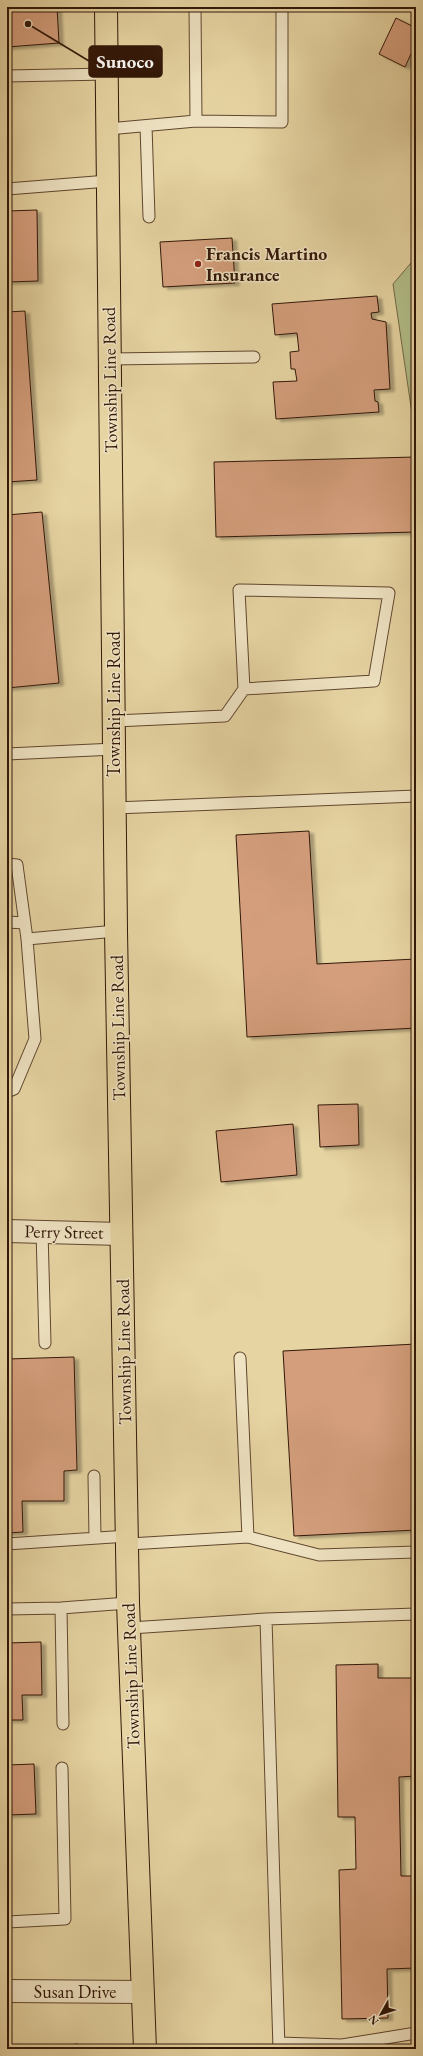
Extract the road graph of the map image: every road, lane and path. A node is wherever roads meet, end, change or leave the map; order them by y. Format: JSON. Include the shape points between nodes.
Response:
{"nodes":[{"id":1,"x":106,"y":7,"type":"edge"},
{"id":2,"x":195,"y":7,"type":"edge"},
{"id":3,"x":282,"y":7,"type":"edge"},
{"id":4,"x":107,"y":74,"type":"junction"},
{"id":5,"x":7,"y":76,"type":"edge"},
{"id":6,"x":196,"y":121,"type":"junction"},
{"id":7,"x":146,"y":126,"type":"junction"},
{"id":8,"x":108,"y":129,"type":"junction"},
{"id":9,"x":108,"y":181,"type":"junction"},
{"id":10,"x":7,"y":189,"type":"edge"},
{"id":11,"x":149,"y":217,"type":"dead end"},
{"id":12,"x":254,"y":357,"type":"dead end"},
{"id":13,"x":110,"y":359,"type":"junction"},
{"id":14,"x":244,"y":689,"type":"junction"},
{"id":15,"x":115,"y":721,"type":"junction"},
{"id":16,"x":115,"y":749,"type":"junction"},
{"id":17,"x":7,"y":754,"type":"edge"},
{"id":18,"x":416,"y":796,"type":"edge"},
{"id":19,"x":115,"y":808,"type":"junction"},
{"id":20,"x":7,"y":864,"type":"edge"},
{"id":21,"x":7,"y":922,"type":"edge"},
{"id":22,"x":25,"y":923,"type":"junction"},
{"id":23,"x":116,"y":931,"type":"junction"},
{"id":24,"x":27,"y":939,"type":"junction"},
{"id":25,"x":7,"y":1092,"type":"edge"},
{"id":26,"x":7,"y":1231,"type":"edge"},
{"id":27,"x":42,"y":1231,"type":"junction"},
{"id":28,"x":121,"y":1234,"type":"junction"},
{"id":29,"x":45,"y":1343,"type":"dead end"},
{"id":30,"x":240,"y":1358,"type":"dead end"},
{"id":31,"x":94,"y":1476,"type":"dead end"},
{"id":32,"x":248,"y":1537,"type":"junction"},
{"id":33,"x":95,"y":1538,"type":"junction"},
{"id":34,"x":129,"y":1540,"type":"junction"},
{"id":35,"x":7,"y":1544,"type":"edge"},
{"id":36,"x":416,"y":1552,"type":"edge"},
{"id":37,"x":128,"y":1603,"type":"junction"},
{"id":38,"x":61,"y":1608,"type":"junction"},
{"id":39,"x":7,"y":1609,"type":"edge"},
{"id":40,"x":416,"y":1614,"type":"edge"},
{"id":41,"x":266,"y":1619,"type":"junction"},
{"id":42,"x":130,"y":1628,"type":"junction"},
{"id":43,"x":63,"y":1724,"type":"dead end"},
{"id":44,"x":62,"y":1768,"type":"dead end"},
{"id":45,"x":7,"y":1922,"type":"edge"},
{"id":46,"x":7,"y":1991,"type":"edge"},
{"id":47,"x":142,"y":1992,"type":"junction"},
{"id":48,"x":416,"y":2033,"type":"edge"},
{"id":49,"x":279,"y":2046,"type":"edge"},
{"id":50,"x":145,"y":2049,"type":"edge"}],
"edges":[{"from":1,"to":4,"type":"main road","name":"Township Line Road"},
{"from":2,"to":6,"type":"lane"},
{"from":3,"to":6,"type":"lane","via":[[282,122]]},
{"from":4,"to":5,"type":"lane"},
{"from":4,"to":8,"type":"main road","name":"Township Line Road"},
{"from":6,"to":7,"type":"lane"},
{"from":7,"to":8,"type":"lane"},
{"from":7,"to":11,"type":"lane"},
{"from":8,"to":9,"type":"main road","name":"Township Line Road"},
{"from":9,"to":10,"type":"lane"},
{"from":9,"to":13,"type":"main road","name":"Township Line Road"},
{"from":12,"to":13,"type":"lane"},
{"from":13,"to":15,"type":"main road","name":"Township Line Road"},
{"from":14,"to":14,"type":"lane","via":[[239,590],[389,593],[374,681]]},
{"from":14,"to":15,"type":"lane","via":[[225,716]]},
{"from":15,"to":16,"type":"main road","name":"Township Line Road"},
{"from":16,"to":17,"type":"lane"},
{"from":16,"to":19,"type":"main road","name":"Township Line Road"},
{"from":18,"to":19,"type":"lane"},
{"from":19,"to":23,"type":"main road","name":"Township Line Road"},
{"from":20,"to":22,"type":"lane","via":[[17,865]]},
{"from":21,"to":22,"type":"lane"},
{"from":22,"to":24,"type":"lane"},
{"from":23,"to":24,"type":"lane"},
{"from":23,"to":28,"type":"main road","name":"Township Line Road"},
{"from":24,"to":25,"type":"lane","via":[[35,1039],[14,1089]]},
{"from":26,"to":27,"type":"street","name":"Perry Street"},
{"from":27,"to":28,"type":"street","name":"Perry Street"},
{"from":27,"to":29,"type":"lane"},
{"from":28,"to":34,"type":"main road","name":"Township Line Road"},
{"from":30,"to":32,"type":"lane"},
{"from":31,"to":33,"type":"lane"},
{"from":32,"to":34,"type":"lane"},
{"from":32,"to":36,"type":"lane","via":[[319,1555]]},
{"from":33,"to":34,"type":"lane"},
{"from":33,"to":35,"type":"lane"},
{"from":34,"to":37,"type":"main road","name":"Township Line Road"},
{"from":37,"to":38,"type":"lane"},
{"from":37,"to":42,"type":"main road","name":"Township Line Road"},
{"from":38,"to":39,"type":"lane"},
{"from":38,"to":43,"type":"lane"},
{"from":40,"to":41,"type":"lane"},
{"from":41,"to":42,"type":"lane"},
{"from":41,"to":49,"type":"lane"},
{"from":42,"to":47,"type":"main road","name":"Township Line Road"},
{"from":44,"to":45,"type":"lane","via":[[65,1919]]},
{"from":46,"to":47,"type":"street","name":"Susan Drive"},
{"from":47,"to":50,"type":"main road","name":"Township Line Road"},
{"from":48,"to":49,"type":"lane","via":[[342,2044]]}]}
